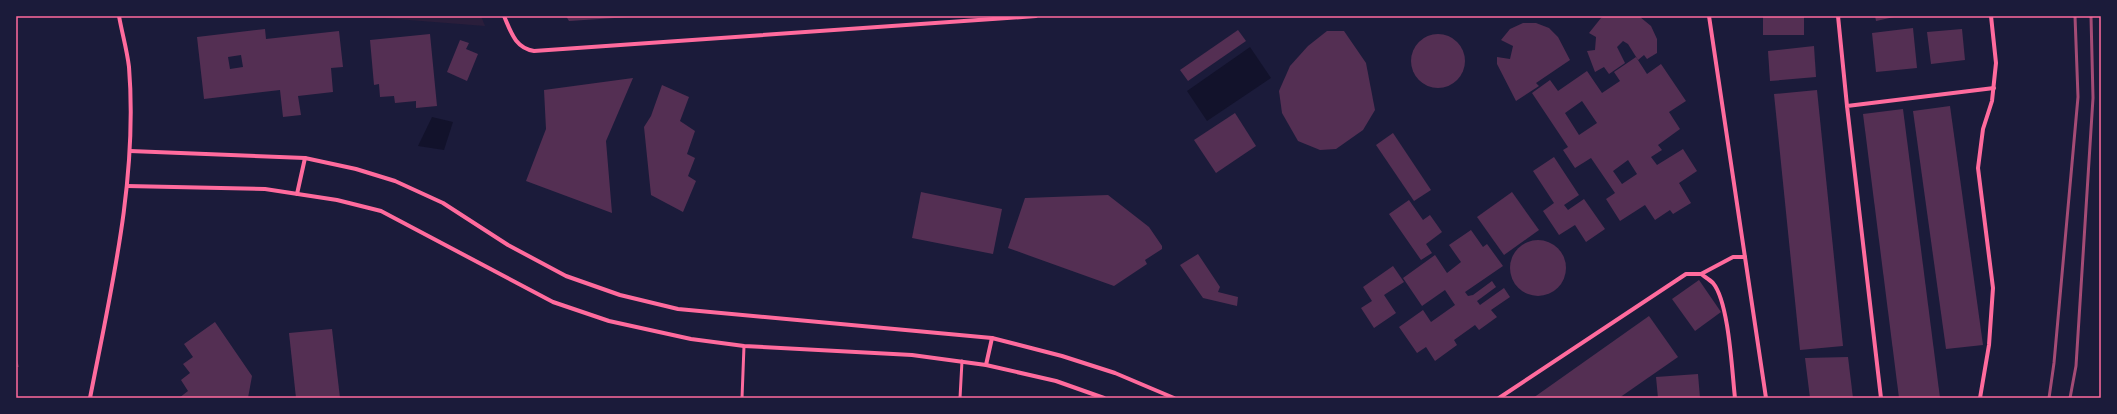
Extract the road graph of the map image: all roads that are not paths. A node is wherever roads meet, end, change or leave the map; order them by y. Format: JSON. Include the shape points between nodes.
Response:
{"nodes":[{"id":1,"x":118,"y":16,"type":"edge"},
{"id":2,"x":504,"y":16,"type":"edge"},
{"id":3,"x":1036,"y":16,"type":"edge"},
{"id":4,"x":1709,"y":16,"type":"edge"},
{"id":5,"x":1838,"y":16,"type":"edge"},
{"id":6,"x":1991,"y":16,"type":"edge"},
{"id":7,"x":1994,"y":88,"type":"junction"},
{"id":8,"x":1847,"y":106,"type":"junction"},
{"id":9,"x":130,"y":151,"type":"junction"},
{"id":10,"x":305,"y":158,"type":"junction"},
{"id":11,"x":127,"y":186,"type":"junction"},
{"id":12,"x":297,"y":194,"type":"junction"},
{"id":13,"x":1745,"y":257,"type":"junction"},
{"id":14,"x":1701,"y":274,"type":"junction"},
{"id":15,"x":992,"y":338,"type":"junction"},
{"id":16,"x":744,"y":346,"type":"junction"},
{"id":17,"x":962,"y":362,"type":"junction"},
{"id":18,"x":986,"y":365,"type":"junction"},
{"id":19,"x":90,"y":398,"type":"edge"},
{"id":20,"x":742,"y":398,"type":"edge"},
{"id":21,"x":960,"y":398,"type":"edge"},
{"id":22,"x":1104,"y":398,"type":"edge"},
{"id":23,"x":1174,"y":398,"type":"edge"},
{"id":24,"x":1499,"y":398,"type":"edge"},
{"id":25,"x":1735,"y":398,"type":"edge"},
{"id":26,"x":1766,"y":398,"type":"edge"},
{"id":27,"x":1881,"y":398,"type":"edge"},
{"id":28,"x":1980,"y":398,"type":"edge"}],
"edges":[{"from":1,"to":9,"type":"street","via":[[129,66]]},
{"from":2,"to":3,"type":"street","via":[[516,43],[525,50],[534,51]]},
{"from":4,"to":13,"type":"street"},
{"from":5,"to":8,"type":"street"},
{"from":6,"to":7,"type":"street","via":[[1996,63]]},
{"from":7,"to":8,"type":"street"},
{"from":7,"to":28,"type":"street","via":[[1983,128],[1978,168],[1993,288],[1989,345]]},
{"from":8,"to":27,"type":"street"},
{"from":9,"to":10,"type":"street"},
{"from":9,"to":11,"type":"street"},
{"from":10,"to":12,"type":"street"},
{"from":10,"to":15,"type":"street","via":[[395,181],[443,203],[508,245],[566,276],[620,295],[678,309]]},
{"from":11,"to":12,"type":"street","via":[[265,190]]},
{"from":11,"to":19,"type":"street"},
{"from":12,"to":16,"type":"street","via":[[338,200],[380,211],[553,302],[595,316],[691,339]]},
{"from":13,"to":14,"type":"street","via":[[1732,257]]},
{"from":13,"to":26,"type":"street"},
{"from":14,"to":24,"type":"street","via":[[1686,274]]},
{"from":14,"to":25,"type":"street","via":[[1714,283],[1725,314]]},
{"from":15,"to":18,"type":"street"},
{"from":15,"to":23,"type":"street","via":[[1085,363]]},
{"from":16,"to":17,"type":"street","via":[[912,355]]},
{"from":16,"to":20,"type":"lane"},
{"from":17,"to":18,"type":"street"},
{"from":17,"to":21,"type":"lane"},
{"from":18,"to":22,"type":"street","via":[[1056,381]]}]}
